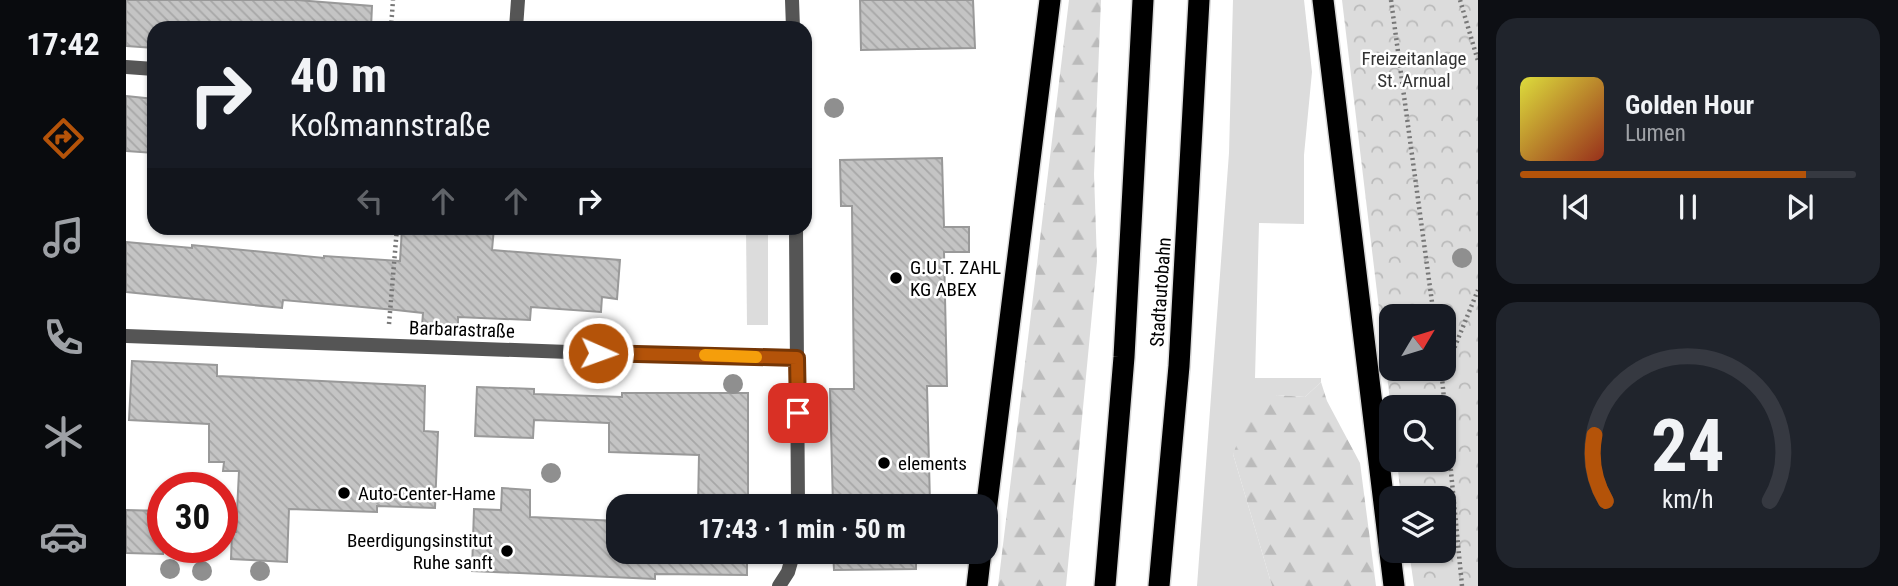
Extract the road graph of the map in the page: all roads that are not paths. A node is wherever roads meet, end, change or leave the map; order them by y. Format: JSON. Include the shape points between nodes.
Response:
{"nodes":[{"id":1,"x":519,"y":0,"type":"edge"},
{"id":2,"x":792,"y":0,"type":"edge"},
{"id":3,"x":1050,"y":0,"type":"edge"},
{"id":4,"x":1143,"y":0,"type":"edge"},
{"id":5,"x":1199,"y":0,"type":"edge"},
{"id":6,"x":1323,"y":0,"type":"edge"},
{"id":7,"x":517,"y":21,"type":"edge"},
{"id":8,"x":793,"y":21,"type":"edge"},
{"id":9,"x":126,"y":67,"type":"edge"},
{"id":10,"x":147,"y":68,"type":"edge"},
{"id":11,"x":796,"y":235,"type":"edge"},
{"id":12,"x":126,"y":336,"type":"edge"},
{"id":13,"x":797,"y":358,"type":"junction"},
{"id":14,"x":798,"y":494,"type":"edge"},
{"id":15,"x":988,"y":494,"type":"edge"},
{"id":16,"x":790,"y":564,"type":"edge"},
{"id":17,"x":980,"y":564,"type":"edge"},
{"id":18,"x":779,"y":586,"type":"edge"},
{"id":19,"x":977,"y":586,"type":"edge"},
{"id":20,"x":1105,"y":586,"type":"edge"},
{"id":21,"x":1159,"y":586,"type":"edge"},
{"id":22,"x":1394,"y":586,"type":"edge"}],
"edges":[{"from":1,"to":7,"type":"street"},
{"from":2,"to":8,"type":"street"},
{"from":3,"to":15,"type":"highway"},
{"from":4,"to":20,"type":"highway","name":"Stadtautobahn","via":[[1124,357]]},
{"from":5,"to":21,"type":"highway","name":"Stadtautobahn","via":[[1179,366]]},
{"from":6,"to":22,"type":"highway"},
{"from":9,"to":10,"type":"street"},
{"from":11,"to":13,"type":"street"},
{"from":12,"to":13,"type":"street","name":"Barbarastraße"},
{"from":13,"to":14,"type":"street"},
{"from":16,"to":18,"type":"street"},
{"from":17,"to":19,"type":"highway"}]}
